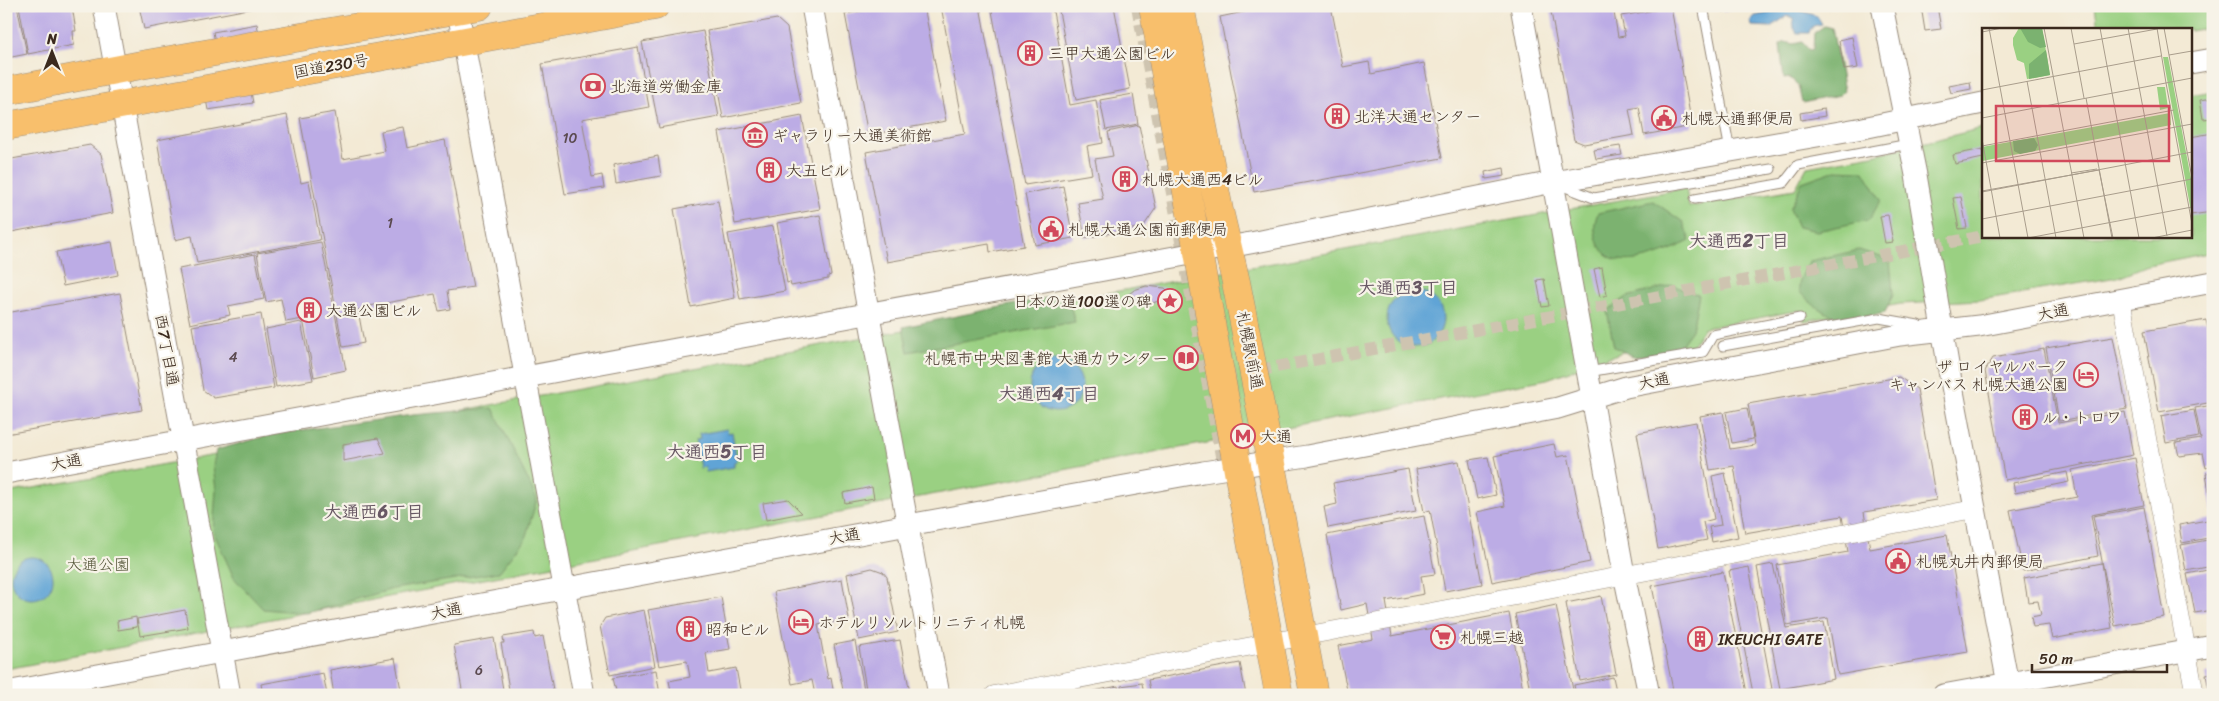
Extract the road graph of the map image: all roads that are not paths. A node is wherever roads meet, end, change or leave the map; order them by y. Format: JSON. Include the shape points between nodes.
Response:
{"nodes":[{"id":1,"x":104,"y":6,"type":"edge"},
{"id":2,"x":655,"y":6,"type":"edge"},
{"id":3,"x":812,"y":6,"type":"edge"},
{"id":4,"x":1153,"y":6,"type":"edge"},
{"id":5,"x":1180,"y":6,"type":"edge"},
{"id":6,"x":1521,"y":6,"type":"edge"},
{"id":7,"x":1703,"y":6,"type":"edge"},
{"id":8,"x":1882,"y":6,"type":"edge"},
{"id":9,"x":464,"y":8,"type":"edge"},
{"id":10,"x":464,"y":41,"type":"junction"},
{"id":11,"x":2213,"y":59,"type":"edge"},
{"id":12,"x":2192,"y":63,"type":"edge"},
{"id":13,"x":115,"y":70,"type":"junction"},
{"id":14,"x":6,"y":91,"type":"edge"},
{"id":15,"x":1982,"y":103,"type":"edge"},
{"id":16,"x":122,"y":104,"type":"junction"},
{"id":17,"x":1903,"y":119,"type":"junction"},
{"id":18,"x":6,"y":126,"type":"edge"},
{"id":19,"x":1909,"y":144,"type":"junction"},
{"id":20,"x":1730,"y":152,"type":"junction"},
{"id":21,"x":1771,"y":169,"type":"dead end"},
{"id":22,"x":1553,"y":182,"type":"junction"},
{"id":23,"x":1695,"y":199,"type":"dead end"},
{"id":24,"x":1228,"y":247,"type":"junction"},
{"id":25,"x":1198,"y":252,"type":"junction"},
{"id":26,"x":2213,"y":282,"type":"edge"},
{"id":27,"x":2121,"y":299,"type":"junction"},
{"id":28,"x":868,"y":313,"type":"junction"},
{"id":29,"x":1800,"y":318,"type":"dead end"},
{"id":30,"x":1942,"y":330,"type":"junction"},
{"id":31,"x":1723,"y":346,"type":"dead end"},
{"id":32,"x":1587,"y":372,"type":"junction"},
{"id":33,"x":526,"y":376,"type":"junction"},
{"id":34,"x":1592,"y":397,"type":"junction"},
{"id":35,"x":184,"y":440,"type":"junction"},
{"id":36,"x":1271,"y":462,"type":"junction"},
{"id":37,"x":1236,"y":467,"type":"junction"},
{"id":38,"x":6,"y":473,"type":"edge"},
{"id":39,"x":1974,"y":509,"type":"junction"},
{"id":40,"x":908,"y":524,"type":"junction"},
{"id":41,"x":1624,"y":574,"type":"junction"},
{"id":42,"x":565,"y":588,"type":"junction"},
{"id":43,"x":1303,"y":635,"type":"junction"},
{"id":44,"x":1268,"y":642,"type":"junction"},
{"id":45,"x":2213,"y":646,"type":"edge"},
{"id":46,"x":2187,"y":651,"type":"junction"},
{"id":47,"x":222,"y":652,"type":"junction"},
{"id":48,"x":2008,"y":689,"type":"edge"},
{"id":49,"x":6,"y":692,"type":"edge"},
{"id":50,"x":230,"y":695,"type":"edge"},
{"id":51,"x":584,"y":695,"type":"edge"},
{"id":52,"x":940,"y":695,"type":"edge"},
{"id":53,"x":994,"y":695,"type":"edge"},
{"id":54,"x":1279,"y":695,"type":"edge"},
{"id":55,"x":1314,"y":695,"type":"edge"},
{"id":56,"x":1649,"y":695,"type":"edge"},
{"id":57,"x":1943,"y":695,"type":"edge"},
{"id":58,"x":2195,"y":695,"type":"edge"}],
"edges":[{"from":1,"to":13,"type":"street","name":"西7丁目通"},
{"from":2,"to":10,"type":"highway","name":"国道230号"},
{"from":3,"to":28,"type":"street"},
{"from":4,"to":25,"type":"highway"},
{"from":5,"to":24,"type":"highway","name":"札幌駅前通","via":[[1218,210]]},
{"from":6,"to":22,"type":"street"},
{"from":7,"to":20,"type":"lane"},
{"from":8,"to":17,"type":"street"},
{"from":9,"to":10,"type":"street"},
{"from":9,"to":13,"type":"highway","name":"国道230号"},
{"from":10,"to":16,"type":"highway","name":"国道230号"},
{"from":10,"to":33,"type":"street"},
{"from":11,"to":12,"type":"street"},
{"from":13,"to":14,"type":"highway","name":"国道230号"},
{"from":13,"to":16,"type":"street","name":"西7丁目通"},
{"from":15,"to":17,"type":"street","name":"大通"},
{"from":16,"to":18,"type":"highway","name":"国道230号"},
{"from":16,"to":35,"type":"street","name":"西7丁目通"},
{"from":17,"to":19,"type":"street"},
{"from":17,"to":20,"type":"street","name":"大通"},
{"from":19,"to":23,"type":"lane","via":[[1798,164],[1784,183]]},
{"from":19,"to":30,"type":"street"},
{"from":20,"to":22,"type":"street","name":"大通"},
{"from":21,"to":22,"type":"lane","via":[[1594,198]]},
{"from":22,"to":24,"type":"street","name":"大通"},
{"from":22,"to":32,"type":"street"},
{"from":24,"to":25,"type":"street","name":"大通"},
{"from":24,"to":36,"type":"highway","name":"札幌駅前通"},
{"from":25,"to":28,"type":"street","name":"大通"},
{"from":25,"to":37,"type":"highway"},
{"from":26,"to":27,"type":"street","name":"大通"},
{"from":27,"to":30,"type":"street","name":"大通"},
{"from":27,"to":46,"type":"street"},
{"from":28,"to":33,"type":"street","name":"大通"},
{"from":28,"to":40,"type":"street"},
{"from":29,"to":32,"type":"lane","via":[[1713,335],[1703,352]]},
{"from":30,"to":31,"type":"lane","via":[[1880,318]]},
{"from":30,"to":34,"type":"street","name":"大通","via":[[1626,387]]},
{"from":30,"to":39,"type":"street"},
{"from":32,"to":34,"type":"street"},
{"from":33,"to":35,"type":"street","name":"大通"},
{"from":33,"to":42,"type":"street"},
{"from":34,"to":36,"type":"street","name":"大通","via":[[1549,409]]},
{"from":34,"to":41,"type":"street"},
{"from":35,"to":38,"type":"street","name":"大通"},
{"from":35,"to":47,"type":"street","name":"西7丁目通"},
{"from":36,"to":37,"type":"street","name":"大通"},
{"from":36,"to":43,"type":"highway","name":"札幌駅前通"},
{"from":37,"to":40,"type":"street","name":"大通"},
{"from":37,"to":44,"type":"highway"},
{"from":39,"to":41,"type":"street"},
{"from":39,"to":48,"type":"street"},
{"from":40,"to":42,"type":"street","name":"大通"},
{"from":40,"to":52,"type":"street"},
{"from":41,"to":43,"type":"street"},
{"from":41,"to":56,"type":"street"},
{"from":42,"to":47,"type":"street","name":"大通"},
{"from":42,"to":51,"type":"street"},
{"from":43,"to":44,"type":"street"},
{"from":43,"to":55,"type":"highway","name":"札幌駅前通"},
{"from":44,"to":53,"type":"street"},
{"from":44,"to":54,"type":"highway"},
{"from":45,"to":46,"type":"street"},
{"from":46,"to":48,"type":"street"},
{"from":46,"to":58,"type":"street"},
{"from":47,"to":49,"type":"street","name":"大通"},
{"from":47,"to":50,"type":"street","name":"西7丁目通"},
{"from":48,"to":57,"type":"street"}]}
